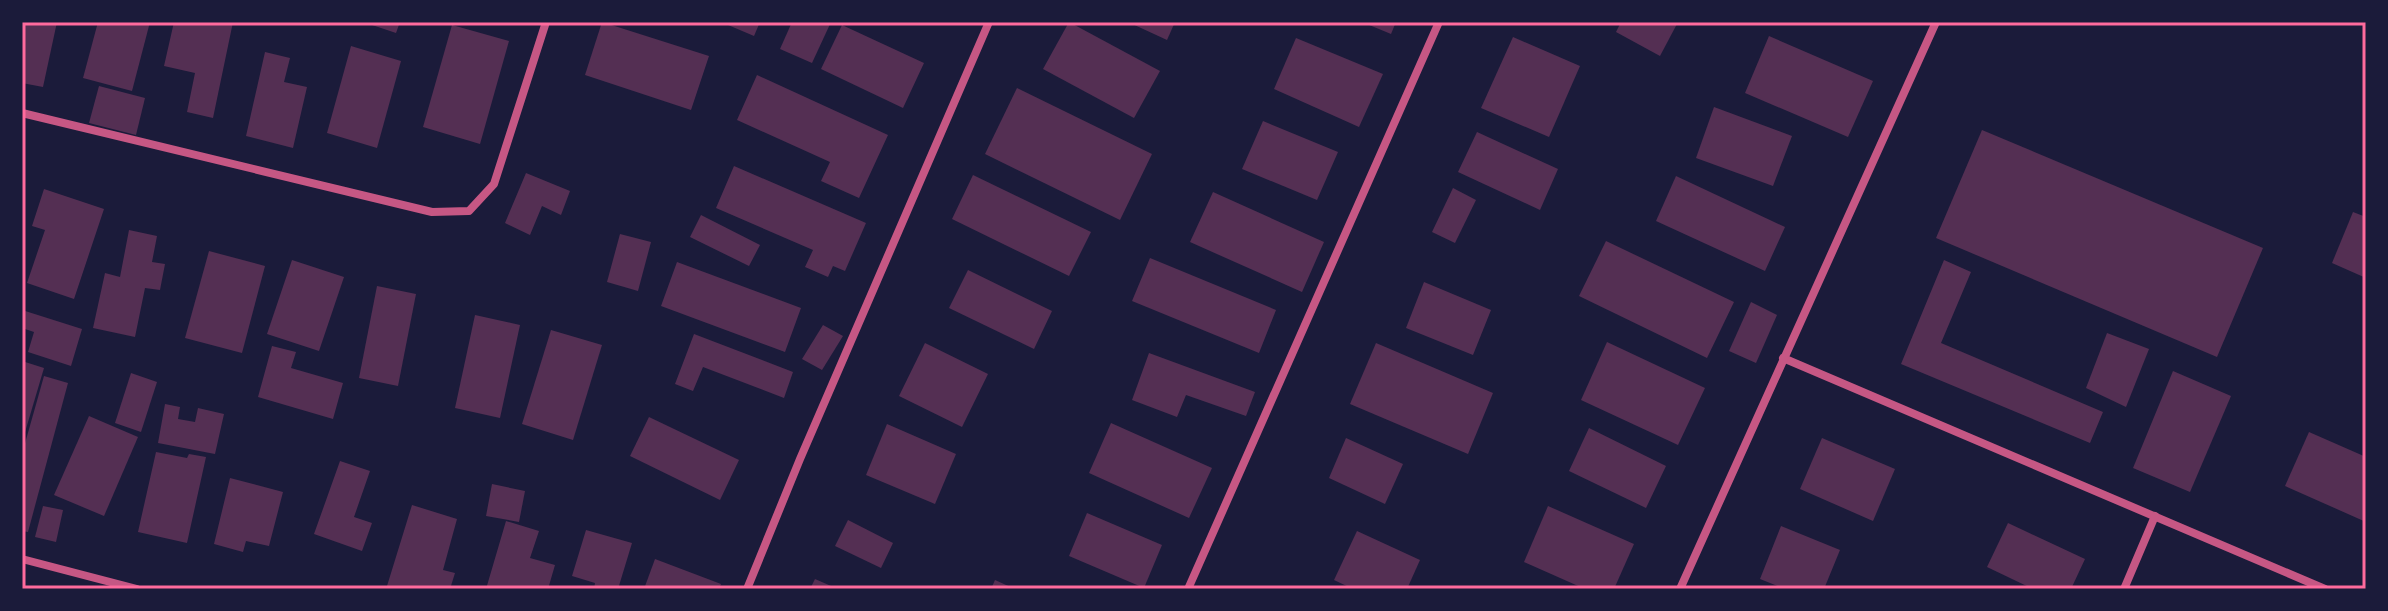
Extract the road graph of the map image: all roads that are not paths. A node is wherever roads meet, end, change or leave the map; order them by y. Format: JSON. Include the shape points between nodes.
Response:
{"nodes":[{"id":1,"x":546,"y":22,"type":"edge"},
{"id":2,"x":989,"y":22,"type":"edge"},
{"id":3,"x":1439,"y":22,"type":"edge"},
{"id":4,"x":1936,"y":22,"type":"edge"},
{"id":5,"x":22,"y":113,"type":"edge"},
{"id":6,"x":1783,"y":358,"type":"junction"},
{"id":7,"x":2155,"y":516,"type":"junction"},
{"id":8,"x":22,"y":559,"type":"edge"},
{"id":9,"x":137,"y":589,"type":"edge"},
{"id":10,"x":747,"y":589,"type":"edge"},
{"id":11,"x":1188,"y":589,"type":"edge"},
{"id":12,"x":1680,"y":589,"type":"edge"},
{"id":13,"x":2124,"y":589,"type":"edge"},
{"id":14,"x":2325,"y":589,"type":"edge"}],
"edges":[{"from":1,"to":5,"type":"street","via":[[494,184],[469,211],[432,212]]},
{"from":2,"to":10,"type":"street"},
{"from":3,"to":11,"type":"street"},
{"from":4,"to":6,"type":"street"},
{"from":6,"to":7,"type":"street"},
{"from":6,"to":12,"type":"street"},
{"from":7,"to":13,"type":"street"},
{"from":7,"to":14,"type":"street"},
{"from":8,"to":9,"type":"street"}]}
